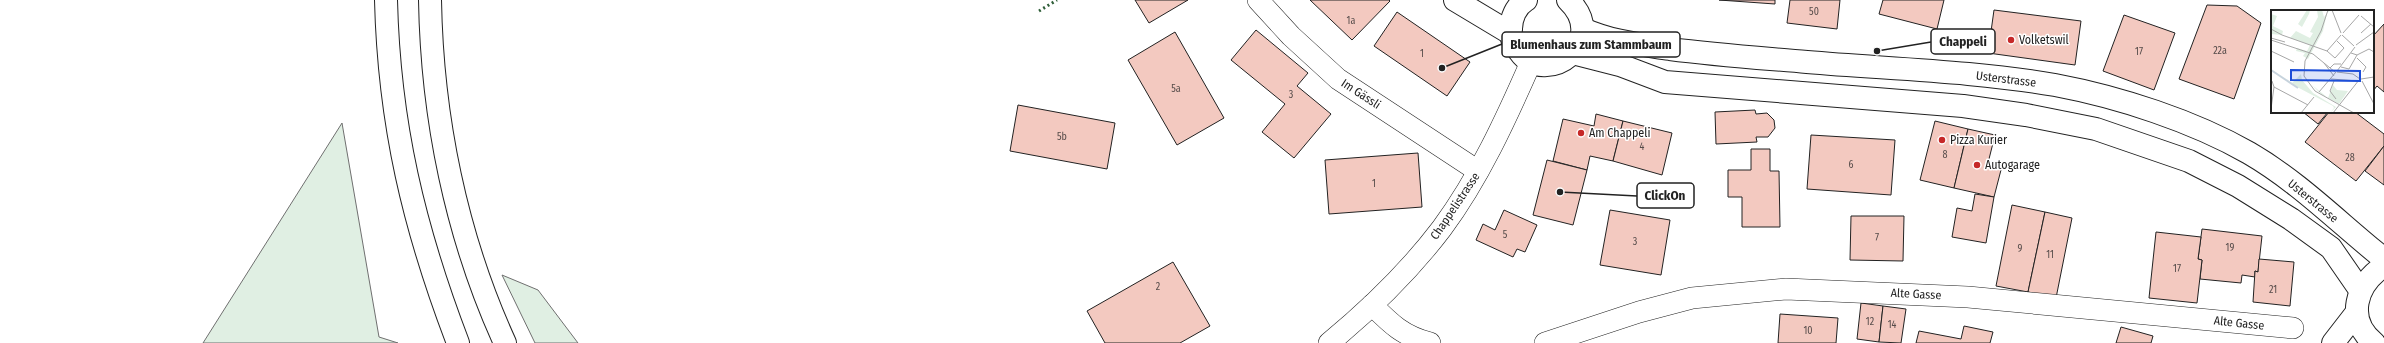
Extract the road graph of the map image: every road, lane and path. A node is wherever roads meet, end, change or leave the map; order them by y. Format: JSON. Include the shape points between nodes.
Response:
{"nodes":[{"id":1,"x":386,"y":0,"type":"edge"},
{"id":2,"x":430,"y":0,"type":"edge"},
{"id":3,"x":1258,"y":0,"type":"edge"},
{"id":4,"x":1456,"y":0,"type":"edge"},
{"id":5,"x":1568,"y":0,"type":"edge"},
{"id":6,"x":1521,"y":1,"type":"edge"},
{"id":7,"x":1583,"y":16,"type":"edge"},
{"id":8,"x":1510,"y":33,"type":"junction"},
{"id":9,"x":1573,"y":53,"type":"junction"},
{"id":10,"x":1531,"y":62,"type":"junction"},
{"id":11,"x":1478,"y":171,"type":"junction"},
{"id":12,"x":2384,"y":259,"type":"edge"},
{"id":13,"x":2384,"y":266,"type":"edge"},
{"id":14,"x":2360,"y":290,"type":"junction"},
{"id":15,"x":1372,"y":305,"type":"junction"},
{"id":16,"x":2357,"y":312,"type":"junction"},
{"id":17,"x":2293,"y":328,"type":"dead end"},
{"id":18,"x":458,"y":343,"type":"edge"},
{"id":19,"x":505,"y":343,"type":"edge"},
{"id":20,"x":1330,"y":343,"type":"edge"},
{"id":21,"x":1430,"y":343,"type":"edge"},
{"id":22,"x":1545,"y":343,"type":"edge"},
{"id":23,"x":2334,"y":343,"type":"edge"},
{"id":24,"x":2374,"y":343,"type":"edge"}],
"edges":[{"from":1,"to":18,"type":"main road","via":[[390,77],[397,132],[408,186],[421,239]]},
{"from":2,"to":19,"type":"main road","via":[[434,83],[450,174],[475,269]]},
{"from":3,"to":11,"type":"street","name":"Im Gässli","via":[[1291,36],[1338,79]]},
{"from":4,"to":8,"type":"main road"},
{"from":5,"to":7,"type":"main road"},
{"from":6,"to":8,"type":"main road","via":[[1511,22]]},
{"from":7,"to":9,"type":"main road","via":[[1579,46]]},
{"from":7,"to":12,"type":"main road","name":"Usterstrasse","via":[[1614,41],[1630,44],[1715,55],[2048,84],[2119,101],[2184,122],[2249,153],[2308,193]]},
{"from":8,"to":10,"type":"main road","via":[[1521,55]]},
{"from":9,"to":10,"type":"main road","via":[[1553,65]]},
{"from":9,"to":14,"type":"main road","via":[[1620,65],[1665,82],[1963,106],[2096,129],[2188,161],[2238,186],[2331,248]]},
{"from":10,"to":11,"type":"street","name":"Chappelistrasse"},
{"from":11,"to":15,"type":"street","name":"Chappelistrasse","via":[[1439,232]]},
{"from":13,"to":14,"type":"main road","via":[[2371,274]]},
{"from":14,"to":16,"type":"main road"},
{"from":15,"to":20,"type":"street","name":"Chappelistrasse"},
{"from":15,"to":21,"type":"street","via":[[1393,326],[1412,339]]},
{"from":16,"to":23,"type":"main road"},
{"from":16,"to":24,"type":"main road","via":[[2368,338]]},
{"from":17,"to":22,"type":"street","name":"Alte Gasse","via":[[1968,297],[1786,289],[1692,298],[1639,312]]}]}
